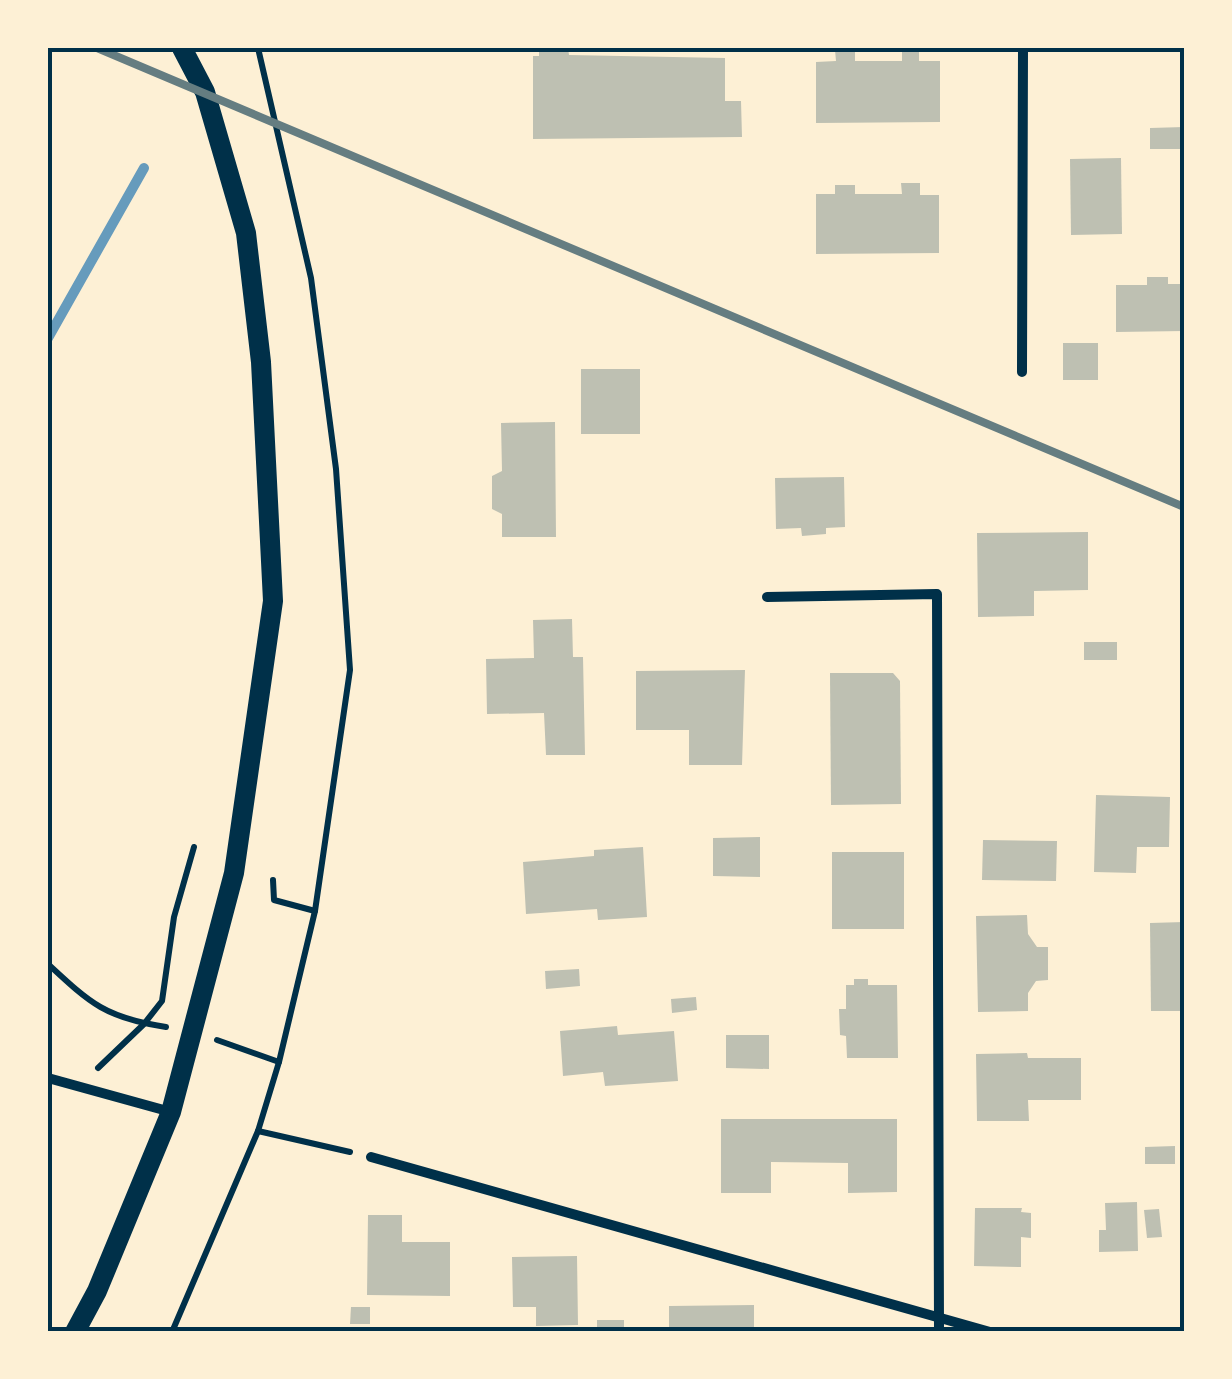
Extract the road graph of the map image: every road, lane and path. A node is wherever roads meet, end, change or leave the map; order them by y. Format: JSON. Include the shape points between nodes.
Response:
{"nodes":[{"id":1,"x":182,"y":48,"type":"edge"},
{"id":2,"x":258,"y":48,"type":"edge"},
{"id":3,"x":1024,"y":48,"type":"edge"},
{"id":4,"x":1022,"y":372,"type":"dead end"},
{"id":5,"x":766,"y":597,"type":"dead end"},
{"id":6,"x":194,"y":847,"type":"dead end"},
{"id":7,"x":272,"y":880,"type":"dead end"},
{"id":8,"x":315,"y":911,"type":"junction"},
{"id":9,"x":48,"y":964,"type":"edge"},
{"id":10,"x":144,"y":1024,"type":"junction"},
{"id":11,"x":192,"y":1031,"type":"junction"},
{"id":12,"x":279,"y":1062,"type":"junction"},
{"id":13,"x":48,"y":1078,"type":"edge"},
{"id":14,"x":79,"y":1086,"type":"junction"},
{"id":15,"x":171,"y":1112,"type":"junction"},
{"id":16,"x":258,"y":1130,"type":"junction"},
{"id":17,"x":371,"y":1157,"type":"joint"},
{"id":18,"x":939,"y":1318,"type":"junction"},
{"id":19,"x":75,"y":1332,"type":"edge"},
{"id":20,"x":172,"y":1332,"type":"edge"},
{"id":21,"x":939,"y":1332,"type":"edge"},
{"id":22,"x":990,"y":1332,"type":"edge"}],
"edges":[{"from":1,"to":11,"type":"main road","via":[[205,92],[246,234],[273,601],[234,873]]},
{"from":2,"to":8,"type":"path","via":[[311,278],[336,469],[350,670]]},
{"from":3,"to":4,"type":"street"},
{"from":5,"to":18,"type":"street","via":[[937,594]]},
{"from":6,"to":10,"type":"path","via":[[174,916],[162,1001]]},
{"from":7,"to":8,"type":"path","via":[[274,900]]},
{"from":8,"to":12,"type":"path"},
{"from":9,"to":10,"type":"path","via":[[92,1005]]},
{"from":10,"to":11,"type":"path"},
{"from":10,"to":14,"type":"path"},
{"from":11,"to":12,"type":"path"},
{"from":11,"to":15,"type":"main road"},
{"from":12,"to":16,"type":"path"},
{"from":13,"to":14,"type":"street"},
{"from":14,"to":15,"type":"street"},
{"from":15,"to":19,"type":"main road"},
{"from":16,"to":17,"type":"path"},
{"from":16,"to":20,"type":"path"},
{"from":17,"to":18,"type":"street"},
{"from":18,"to":21,"type":"street"},
{"from":18,"to":22,"type":"street"}]}
